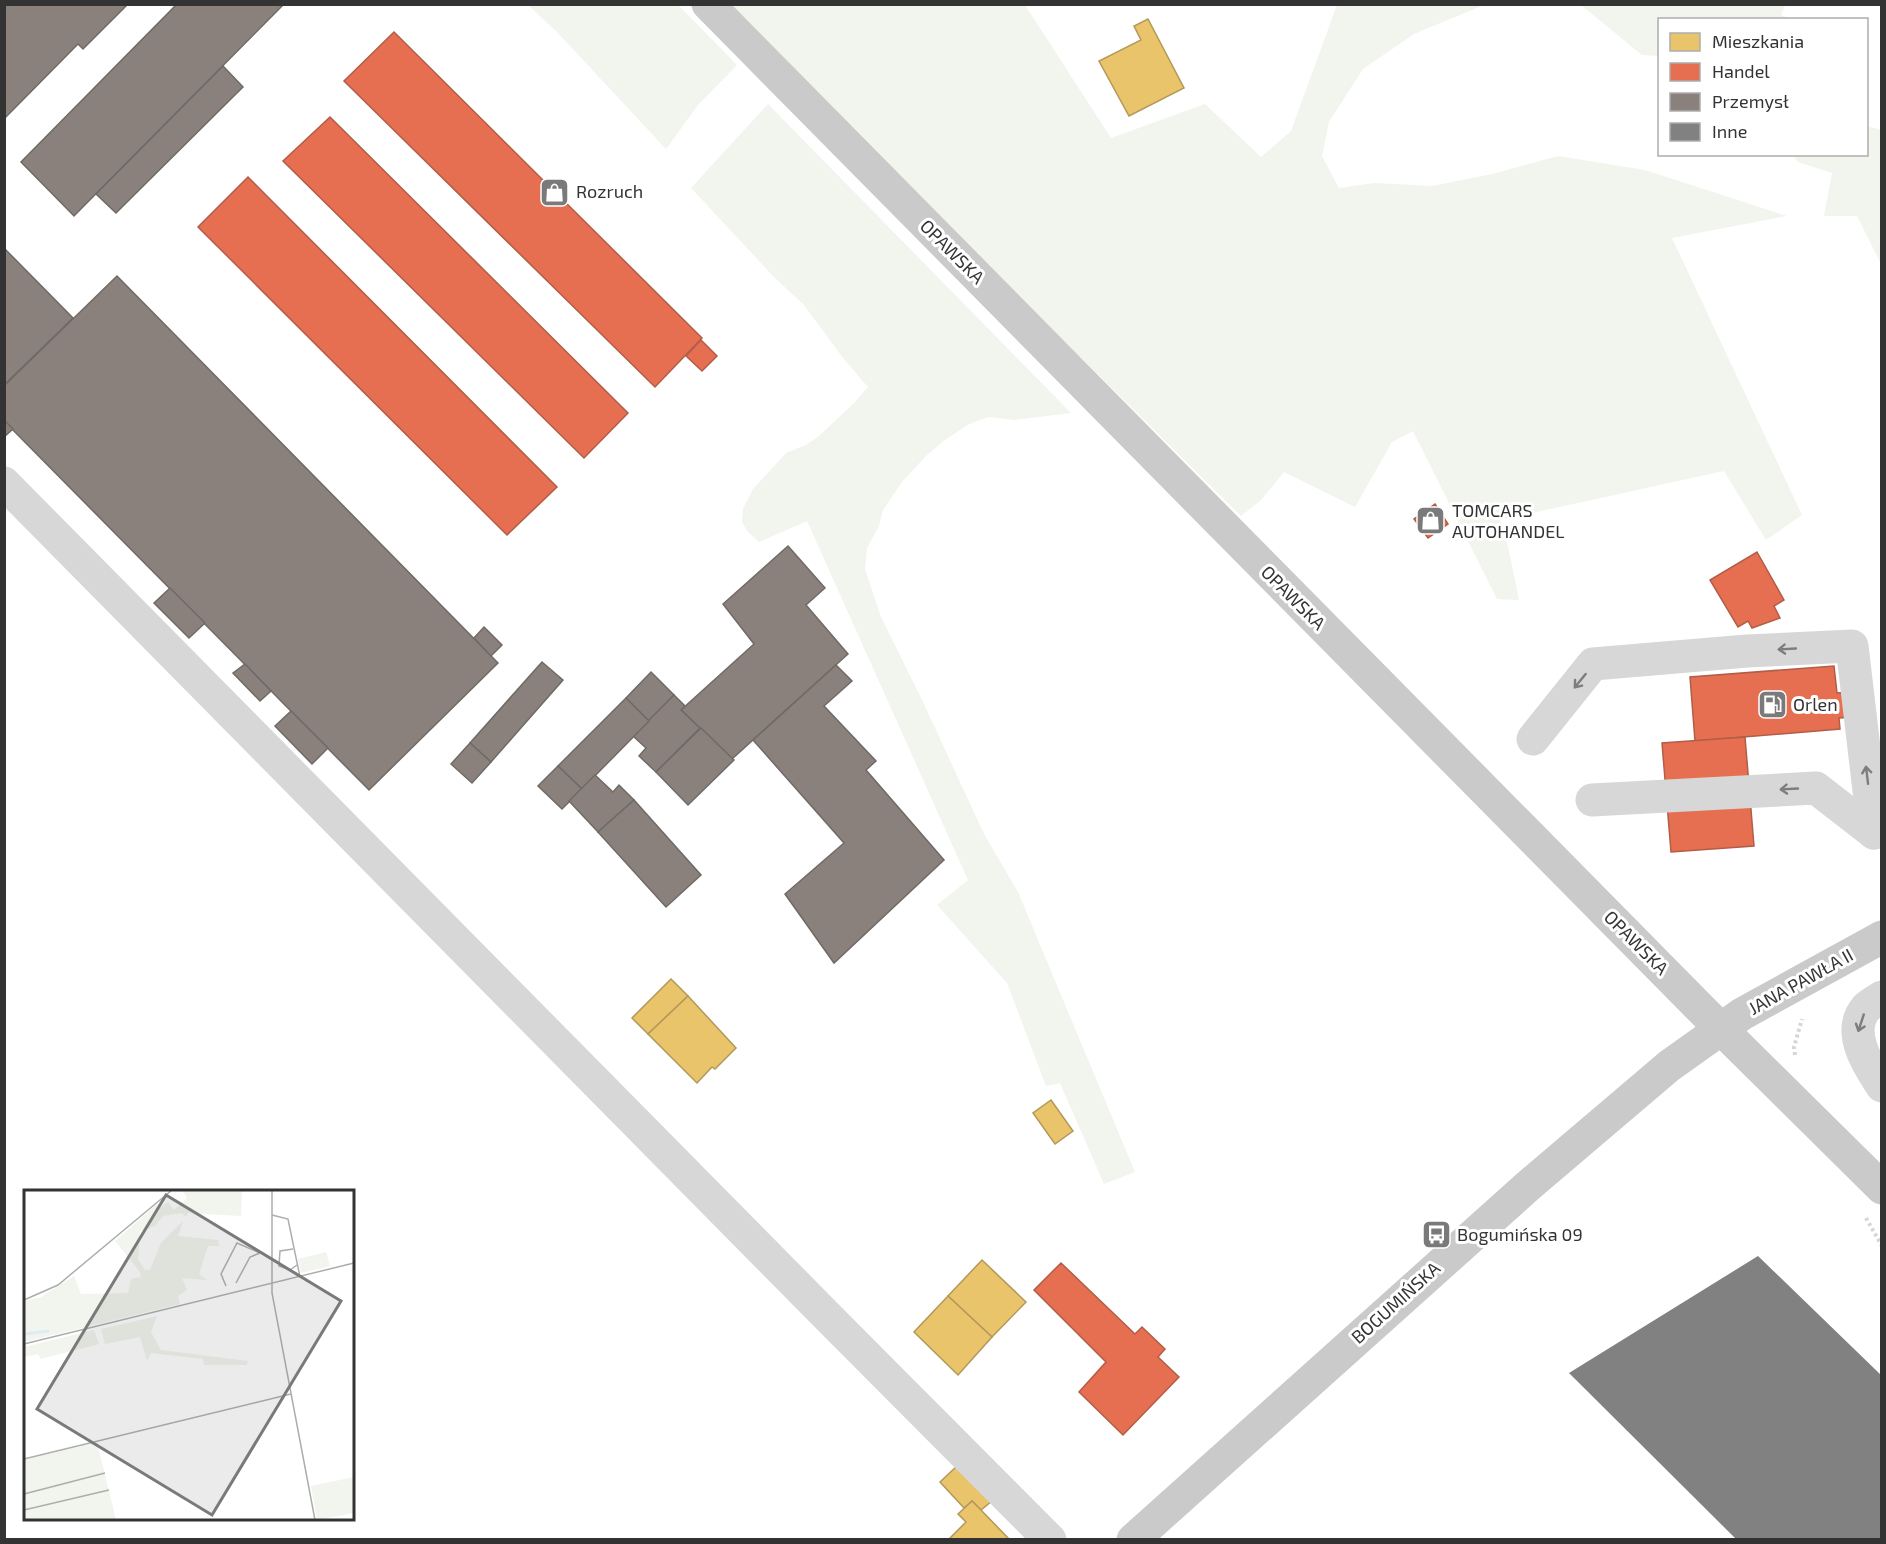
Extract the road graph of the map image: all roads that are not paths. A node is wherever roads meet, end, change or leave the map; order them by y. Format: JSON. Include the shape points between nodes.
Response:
{"nodes":[{"id":1,"x":708,"y":4,"type":"edge"},
{"id":2,"x":4,"y":483,"type":"edge"},
{"id":3,"x":1533,"y":739,"type":"dead end"},
{"id":4,"x":1592,"y":800,"type":"dead end"},
{"id":5,"x":1881,"y":937,"type":"edge"},
{"id":6,"x":1881,"y":997,"type":"edge"},
{"id":7,"x":1721,"y":1028,"type":"junction"},
{"id":8,"x":1881,"y":1086,"type":"edge"},
{"id":9,"x":1880,"y":1184,"type":"edge"},
{"id":10,"x":1050,"y":1539,"type":"edge"},
{"id":11,"x":1133,"y":1539,"type":"edge"}],
"edges":[{"from":1,"to":7,"type":"main road","name":"OPAWSKA"},
{"from":2,"to":10,"type":"lane"},
{"from":3,"to":4,"type":"lane","via":[[1593,664],[1852,646],[1874,833],[1816,788]]},
{"from":5,"to":7,"type":"main road","name":"JANA PAWŁA II"},
{"from":6,"to":8,"type":"lane","one_way":true,"via":[[1866,1008],[1857,1033],[1864,1056]]},
{"from":7,"to":9,"type":"main road","name":"OPAWSKA"},
{"from":7,"to":11,"type":"main road","name":"BOGUMIŃSKA","via":[[1660,1073],[1528,1186]]}]}
